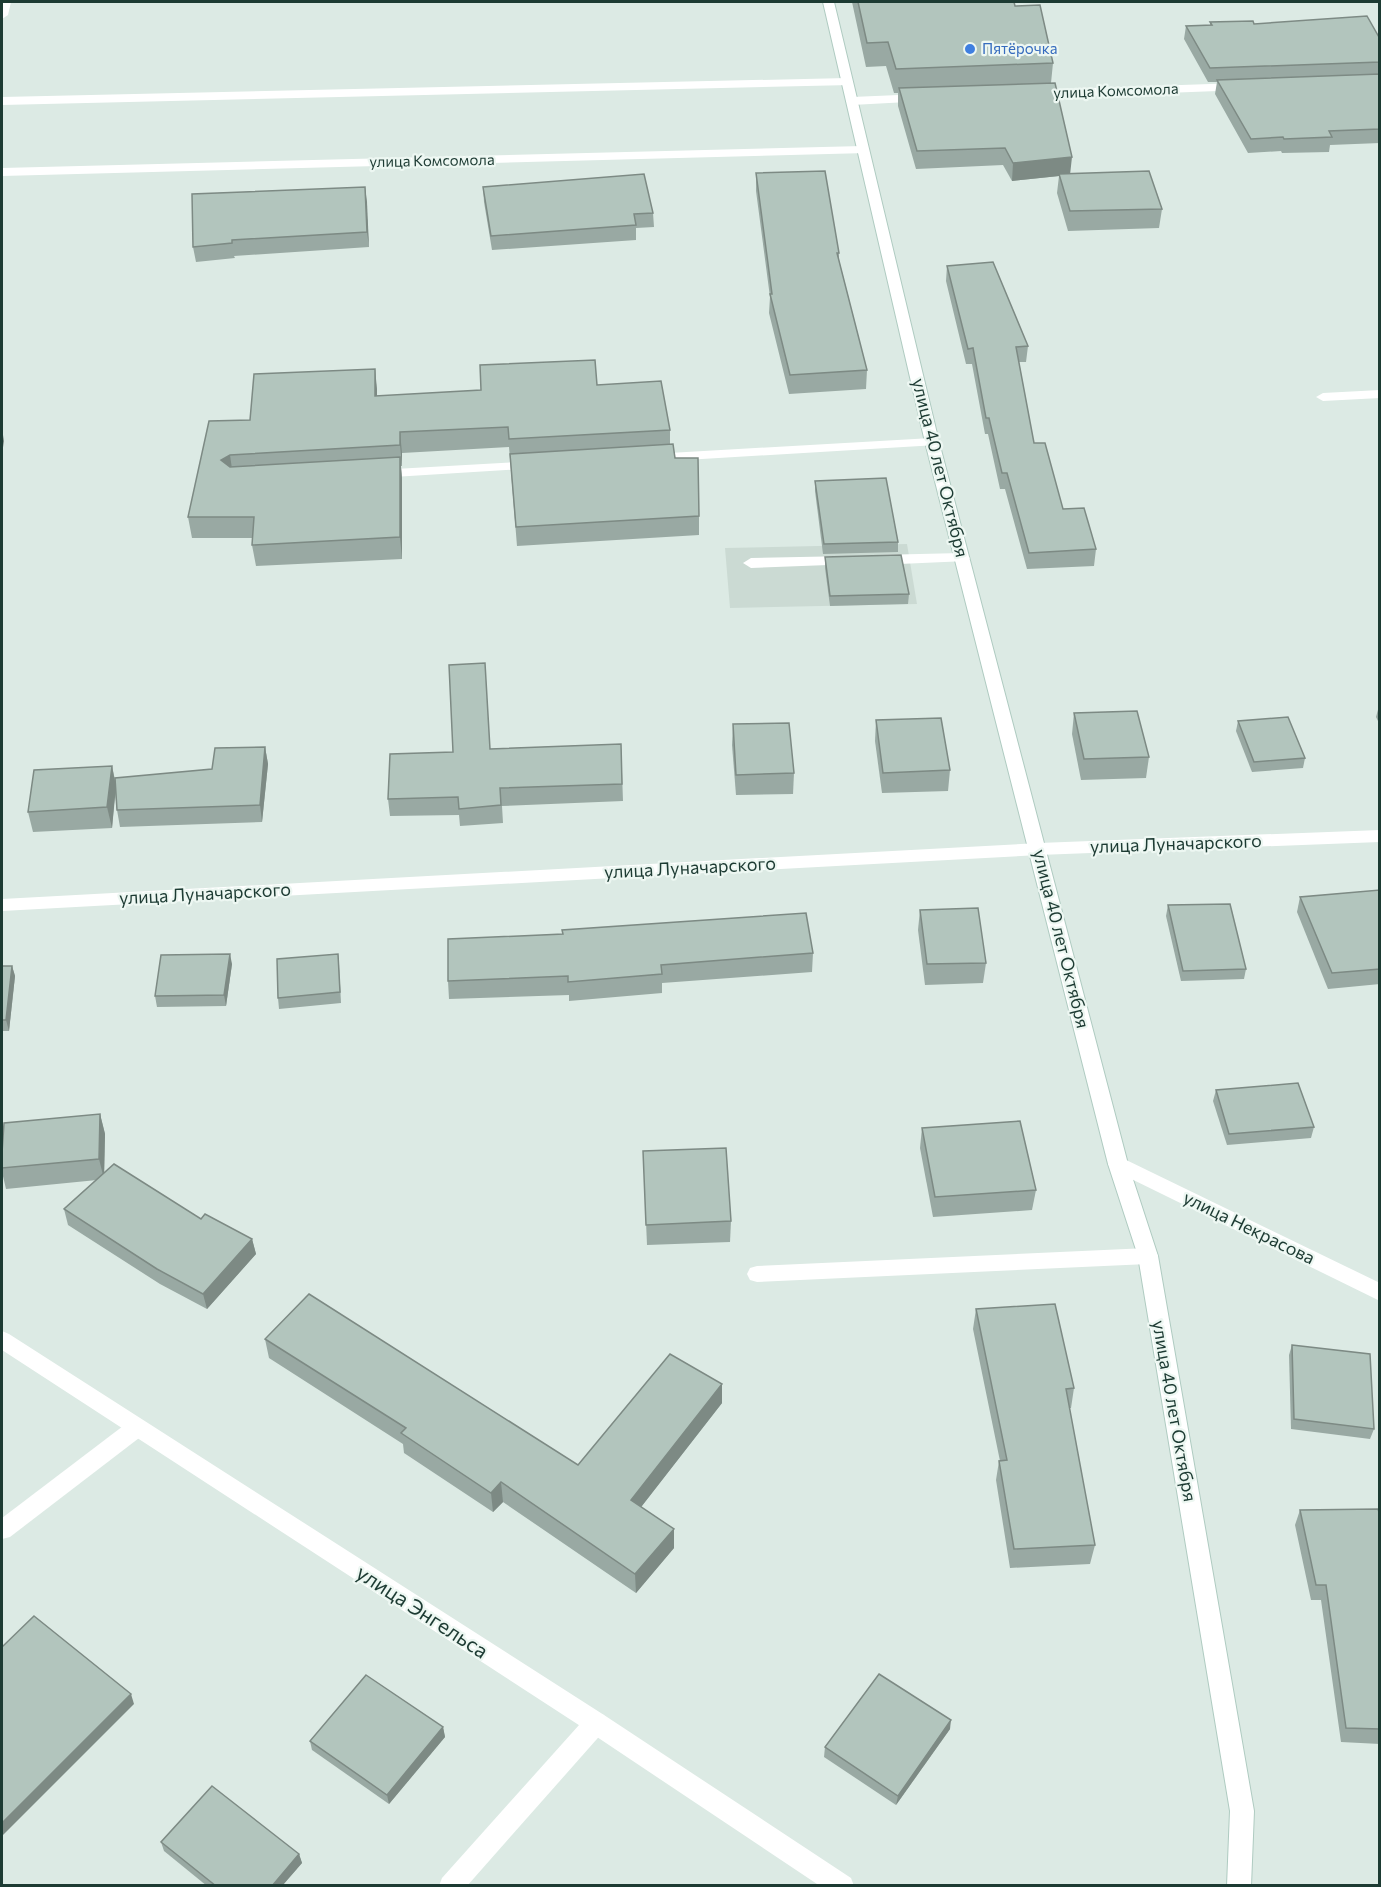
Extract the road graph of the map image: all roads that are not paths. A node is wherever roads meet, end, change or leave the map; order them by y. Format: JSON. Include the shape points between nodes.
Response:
{"nodes":[{"id":1,"x":5,"y":2,"type":"edge"},
{"id":2,"x":828,"y":2,"type":"edge"},
{"id":3,"x":2,"y":15,"type":"edge"},
{"id":4,"x":847,"y":82,"type":"junction"},
{"id":5,"x":1248,"y":87,"type":"edge"},
{"id":6,"x":1020,"y":95,"type":"edge"},
{"id":7,"x":936,"y":98,"type":"edge"},
{"id":8,"x":2,"y":100,"type":"edge"},
{"id":9,"x":852,"y":100,"type":"junction"},
{"id":10,"x":862,"y":150,"type":"junction"},
{"id":11,"x":2,"y":172,"type":"edge"},
{"id":12,"x":1380,"y":394,"type":"edge"},
{"id":13,"x":1323,"y":397,"type":"dead end"},
{"id":14,"x":932,"y":442,"type":"junction"},
{"id":15,"x":636,"y":459,"type":"edge"},
{"id":16,"x":553,"y":464,"type":"edge"},
{"id":17,"x":363,"y":474,"type":"edge"},
{"id":18,"x":962,"y":558,"type":"junction"},
{"id":19,"x":751,"y":563,"type":"dead end"},
{"id":20,"x":1380,"y":836,"type":"edge"},
{"id":21,"x":1039,"y":849,"type":"junction"},
{"id":22,"x":2,"y":905,"type":"edge"},
{"id":23,"x":1118,"y":1164,"type":"junction"},
{"id":24,"x":1148,"y":1256,"type":"junction"},
{"id":25,"x":757,"y":1274,"type":"dead end"},
{"id":26,"x":1380,"y":1293,"type":"edge"},
{"id":27,"x":2,"y":1340,"type":"edge"},
{"id":28,"x":135,"y":1428,"type":"junction"},
{"id":29,"x":2,"y":1530,"type":"edge"},
{"id":30,"x":596,"y":1724,"type":"junction"},
{"id":31,"x":451,"y":1886,"type":"edge"},
{"id":32,"x":842,"y":1886,"type":"edge"},
{"id":33,"x":1239,"y":1886,"type":"edge"}],
"edges":[{"from":1,"to":3,"type":"street"},
{"from":2,"to":4,"type":"street","name":"улица 40 лет Октября"},
{"from":4,"to":8,"type":"street"},
{"from":4,"to":9,"type":"street","name":"улица 40 лет Октября"},
{"from":5,"to":6,"type":"street","name":"улица Комсомола"},
{"from":7,"to":9,"type":"street"},
{"from":9,"to":10,"type":"street","name":"улица 40 лет Октября"},
{"from":10,"to":11,"type":"street","name":"улица Комсомола"},
{"from":10,"to":14,"type":"street","name":"улица 40 лет Октября"},
{"from":12,"to":13,"type":"street"},
{"from":14,"to":15,"type":"street"},
{"from":14,"to":18,"type":"street","name":"улица 40 лет Октября"},
{"from":16,"to":17,"type":"street"},
{"from":18,"to":19,"type":"street"},
{"from":18,"to":21,"type":"street","name":"улица 40 лет Октября"},
{"from":20,"to":21,"type":"street","name":"улица Луначарского"},
{"from":21,"to":22,"type":"street","name":"улица Луначарского"},
{"from":21,"to":23,"type":"street","name":"улица 40 лет Октября"},
{"from":23,"to":24,"type":"street","name":"улица 40 лет Октября"},
{"from":23,"to":26,"type":"street","name":"улица Некрасова"},
{"from":24,"to":25,"type":"street"},
{"from":24,"to":33,"type":"street","name":"улица 40 лет Октября","via":[[1242,1811]]},
{"from":27,"to":28,"type":"street","name":"улица Энгельса"},
{"from":28,"to":29,"type":"street"},
{"from":28,"to":30,"type":"street","name":"улица Энгельса"},
{"from":30,"to":31,"type":"street"},
{"from":30,"to":32,"type":"street","name":"улица Энгельса"}]}
